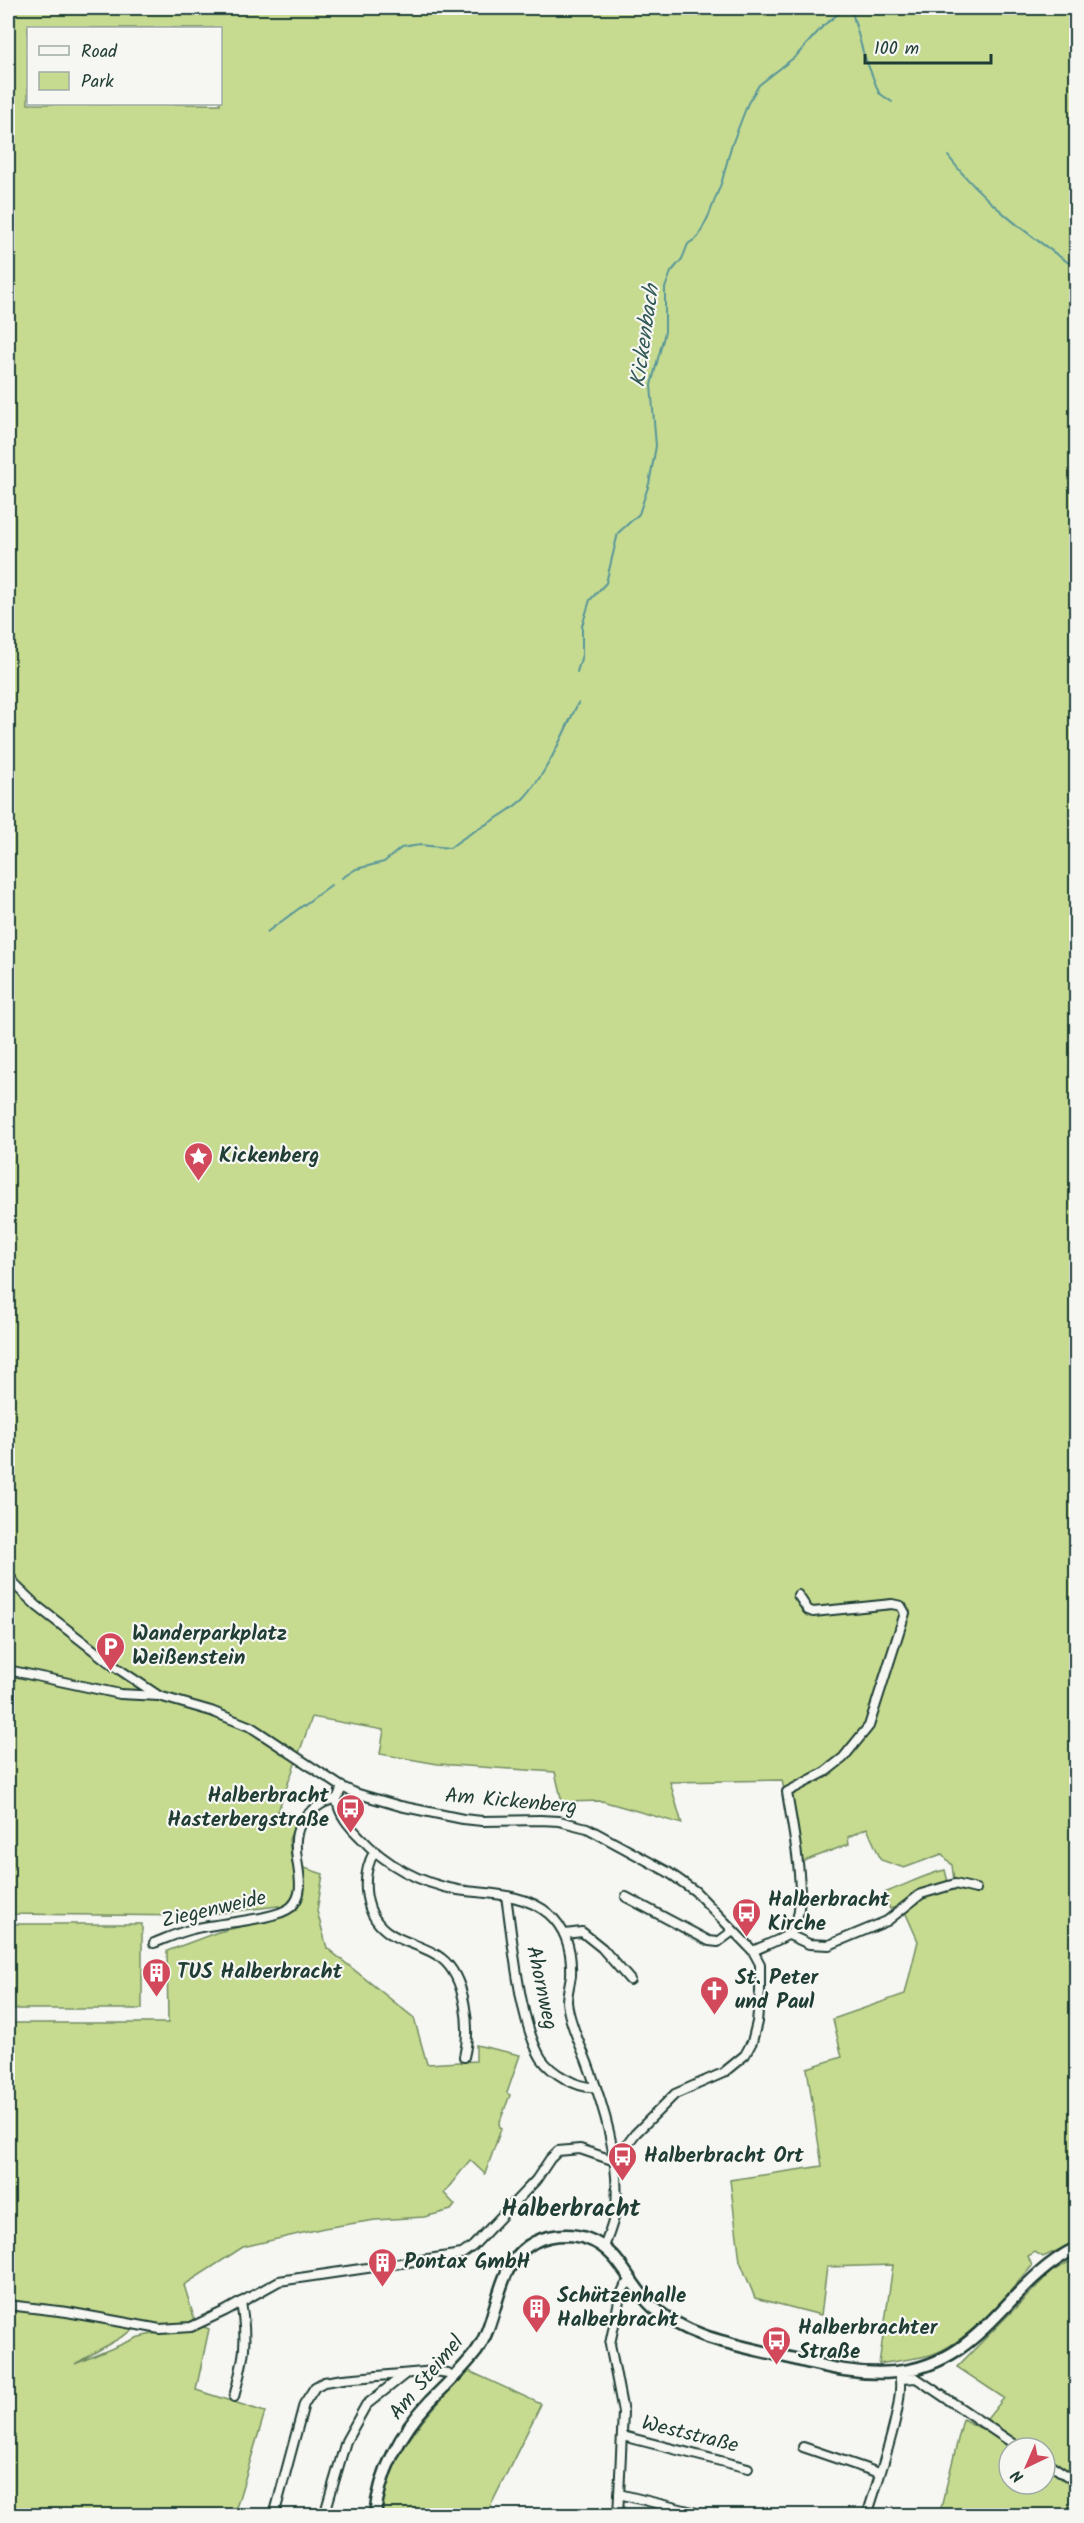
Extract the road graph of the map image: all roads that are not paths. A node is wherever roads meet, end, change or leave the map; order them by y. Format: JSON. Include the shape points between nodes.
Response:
{"nodes":[{"id":1,"x":8,"y":1574,"type":"edge"},
{"id":2,"x":798,"y":1595,"type":"dead end"},
{"id":3,"x":8,"y":1670,"type":"edge"},
{"id":4,"x":159,"y":1696,"type":"junction"},
{"id":5,"x":342,"y":1787,"type":"junction"},
{"id":6,"x":337,"y":1799,"type":"junction"},
{"id":7,"x":374,"y":1852,"type":"junction"},
{"id":8,"x":976,"y":1889,"type":"dead end"},
{"id":9,"x":506,"y":1896,"type":"junction"},
{"id":10,"x":626,"y":1897,"type":"dead end"},
{"id":11,"x":733,"y":1931,"type":"junction"},
{"id":12,"x":565,"y":1934,"type":"junction"},
{"id":13,"x":789,"y":1935,"type":"junction"},
{"id":14,"x":154,"y":1943,"type":"dead end"},
{"id":15,"x":753,"y":1951,"type":"junction"},
{"id":16,"x":630,"y":1980,"type":"dead end"},
{"id":17,"x":464,"y":2057,"type":"dead end"},
{"id":18,"x":596,"y":2087,"type":"junction"},
{"id":19,"x":615,"y":2161,"type":"junction"},
{"id":20,"x":604,"y":2247,"type":"junction"},
{"id":21,"x":1077,"y":2248,"type":"edge"},
{"id":22,"x":632,"y":2281,"type":"junction"},
{"id":23,"x":241,"y":2302,"type":"junction"},
{"id":24,"x":8,"y":2305,"type":"edge"},
{"id":25,"x":405,"y":2374,"type":"junction"},
{"id":26,"x":899,"y":2376,"type":"junction"},
{"id":27,"x":454,"y":2378,"type":"junction"},
{"id":28,"x":234,"y":2397,"type":"dead end"},
{"id":29,"x":623,"y":2436,"type":"junction"},
{"id":30,"x":1002,"y":2436,"type":"edge"},
{"id":31,"x":803,"y":2447,"type":"dead end"},
{"id":32,"x":748,"y":2468,"type":"dead end"},
{"id":33,"x":1057,"y":2468,"type":"edge"},
{"id":34,"x":879,"y":2473,"type":"junction"},
{"id":35,"x":1077,"y":2482,"type":"edge"},
{"id":36,"x":619,"y":2494,"type":"junction"},
{"id":37,"x":274,"y":2516,"type":"edge"},
{"id":38,"x":324,"y":2516,"type":"edge"},
{"id":39,"x":375,"y":2516,"type":"edge"},
{"id":40,"x":618,"y":2516,"type":"edge"},
{"id":41,"x":709,"y":2516,"type":"edge"},
{"id":42,"x":867,"y":2516,"type":"edge"}],
"edges":[{"from":1,"to":4,"type":"street","via":[[37,1606]]},
{"from":2,"to":13,"type":"street","via":[[813,1612],[892,1604],[902,1605],[905,1613],[869,1726],[843,1758],[787,1792],[801,1901]]},
{"from":3,"to":4,"type":"street","via":[[120,1694]]},
{"from":4,"to":5,"type":"street","name":"Am Kickenberg","via":[[251,1727]]},
{"from":5,"to":6,"type":"street"},
{"from":5,"to":11,"type":"street","name":"Am Kickenberg","via":[[371,1799],[463,1819],[550,1820],[587,1828],[688,1886]]},
{"from":6,"to":7,"type":"street","via":[[341,1812]]},
{"from":6,"to":14,"type":"street","name":"Ziegenweide","via":[[318,1806],[297,1827],[294,1837],[298,1887],[291,1907],[275,1914],[192,1929]]},
{"from":7,"to":9,"type":"street","via":[[399,1869],[433,1882]]},
{"from":7,"to":17,"type":"street","via":[[365,1882],[375,1919],[392,1935],[431,1952],[449,1966],[462,1991],[468,2041]]},
{"from":8,"to":13,"type":"street","via":[[955,1884],[921,1894],[887,1921],[829,1945],[809,1944]]},
{"from":9,"to":12,"type":"street","via":[[539,1907]]},
{"from":9,"to":18,"type":"street","name":"Ahornweg","via":[[530,2035],[547,2064],[577,2084]]},
{"from":10,"to":11,"type":"street","via":[[709,1941],[718,1942]]},
{"from":11,"to":15,"type":"street","name":"Am Kickenberg"},
{"from":12,"to":16,"type":"street","via":[[582,1932]]},
{"from":12,"to":18,"type":"street","via":[[571,1974],[567,2002]]},
{"from":13,"to":15,"type":"street"},
{"from":15,"to":19,"type":"street","via":[[760,1964],[760,2007],[745,2055],[723,2073],[675,2094],[635,2134]]},
{"from":18,"to":19,"type":"street"},
{"from":19,"to":20,"type":"street","via":[[616,2208]]},
{"from":19,"to":23,"type":"street","via":[[580,2150],[558,2151],[536,2180],[462,2254],[279,2281]]},
{"from":20,"to":22,"type":"main road"},
{"from":20,"to":27,"type":"main road","name":"Am Steimel","via":[[573,2235],[550,2237],[529,2245],[507,2274],[481,2343]]},
{"from":21,"to":26,"type":"main road","via":[[1041,2270],[968,2344]]},
{"from":22,"to":26,"type":"main road","via":[[650,2305],[688,2329],[848,2372]]},
{"from":22,"to":29,"type":"street","via":[[620,2296],[610,2344],[623,2412]]},
{"from":23,"to":24,"type":"street","via":[[191,2327],[160,2329]]},
{"from":23,"to":28,"type":"street","via":[[245,2350]]},
{"from":25,"to":27,"type":"street","via":[[441,2371]]},
{"from":25,"to":37,"type":"street","via":[[343,2379],[315,2387],[304,2404]]},
{"from":25,"to":38,"type":"street","via":[[366,2405],[346,2441]]},
{"from":26,"to":30,"type":"street","via":[[922,2382]]},
{"from":26,"to":34,"type":"street","via":[[893,2426]]},
{"from":27,"to":39,"type":"main road","name":"Am Steimel","via":[[402,2438],[384,2476]]},
{"from":29,"to":32,"type":"street","name":"Weststraße"},
{"from":29,"to":36,"type":"street"},
{"from":31,"to":34,"type":"street"},
{"from":33,"to":35,"type":"street"},
{"from":34,"to":42,"type":"street"},
{"from":36,"to":40,"type":"street"},
{"from":36,"to":41,"type":"street"}]}
